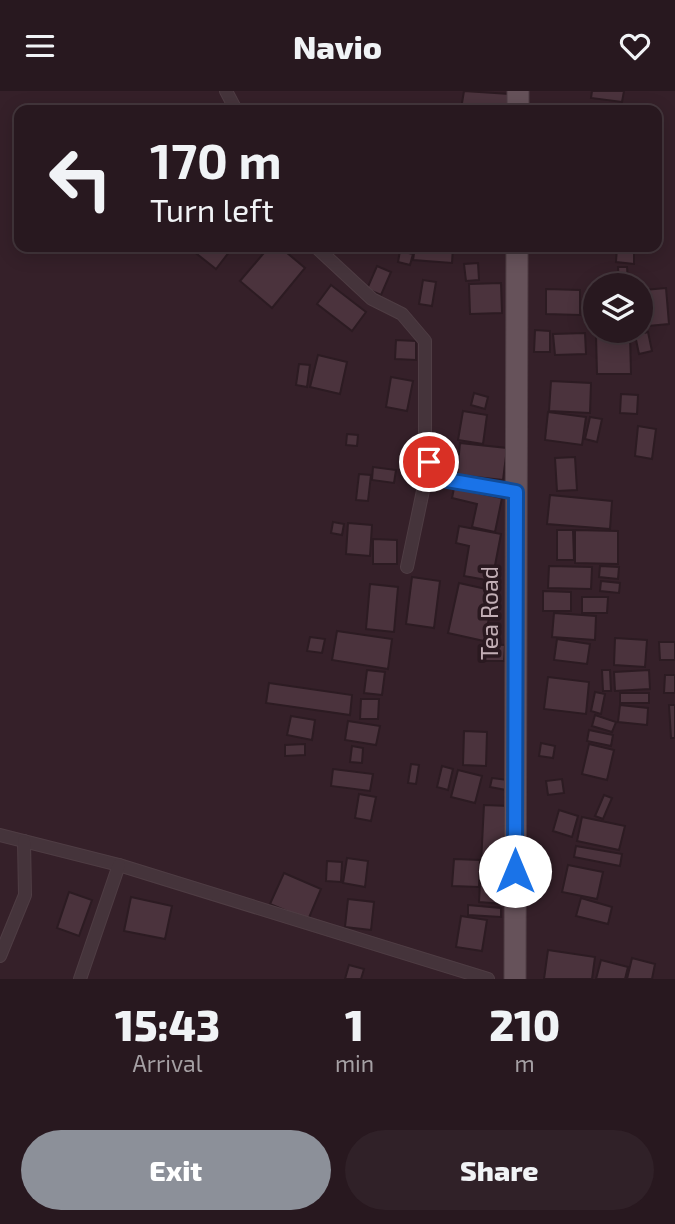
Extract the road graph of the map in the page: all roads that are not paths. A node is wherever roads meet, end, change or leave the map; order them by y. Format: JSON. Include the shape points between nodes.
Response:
{"nodes":[{"id":1,"x":321,"y":252,"type":"edge"},
{"id":2,"x":517,"y":252,"type":"edge"},
{"id":3,"x":429,"y":462,"type":"junction"},
{"id":4,"x":516,"y":492,"type":"junction"},
{"id":5,"x":407,"y":567,"type":"dead end"},
{"id":6,"x":0,"y":835,"type":"edge"},
{"id":7,"x":23,"y":841,"type":"junction"},
{"id":8,"x":119,"y":865,"type":"junction"},
{"id":9,"x":0,"y":956,"type":"edge"},
{"id":10,"x":80,"y":979,"type":"edge"},
{"id":11,"x":488,"y":979,"type":"edge"},
{"id":12,"x":515,"y":979,"type":"edge"}],
"edges":[{"from":1,"to":3,"type":"street","via":[[372,299],[402,314],[425,341]]},
{"from":2,"to":4,"type":"main road","name":"Tea Road"},
{"from":3,"to":4,"type":"street","via":[[447,480]]},
{"from":3,"to":5,"type":"street"},
{"from":4,"to":12,"type":"main road","name":"Tea Road"},
{"from":6,"to":7,"type":"street"},
{"from":7,"to":8,"type":"street"},
{"from":7,"to":9,"type":"street","via":[[24,895]]},
{"from":8,"to":10,"type":"street"},
{"from":8,"to":11,"type":"street"}]}
